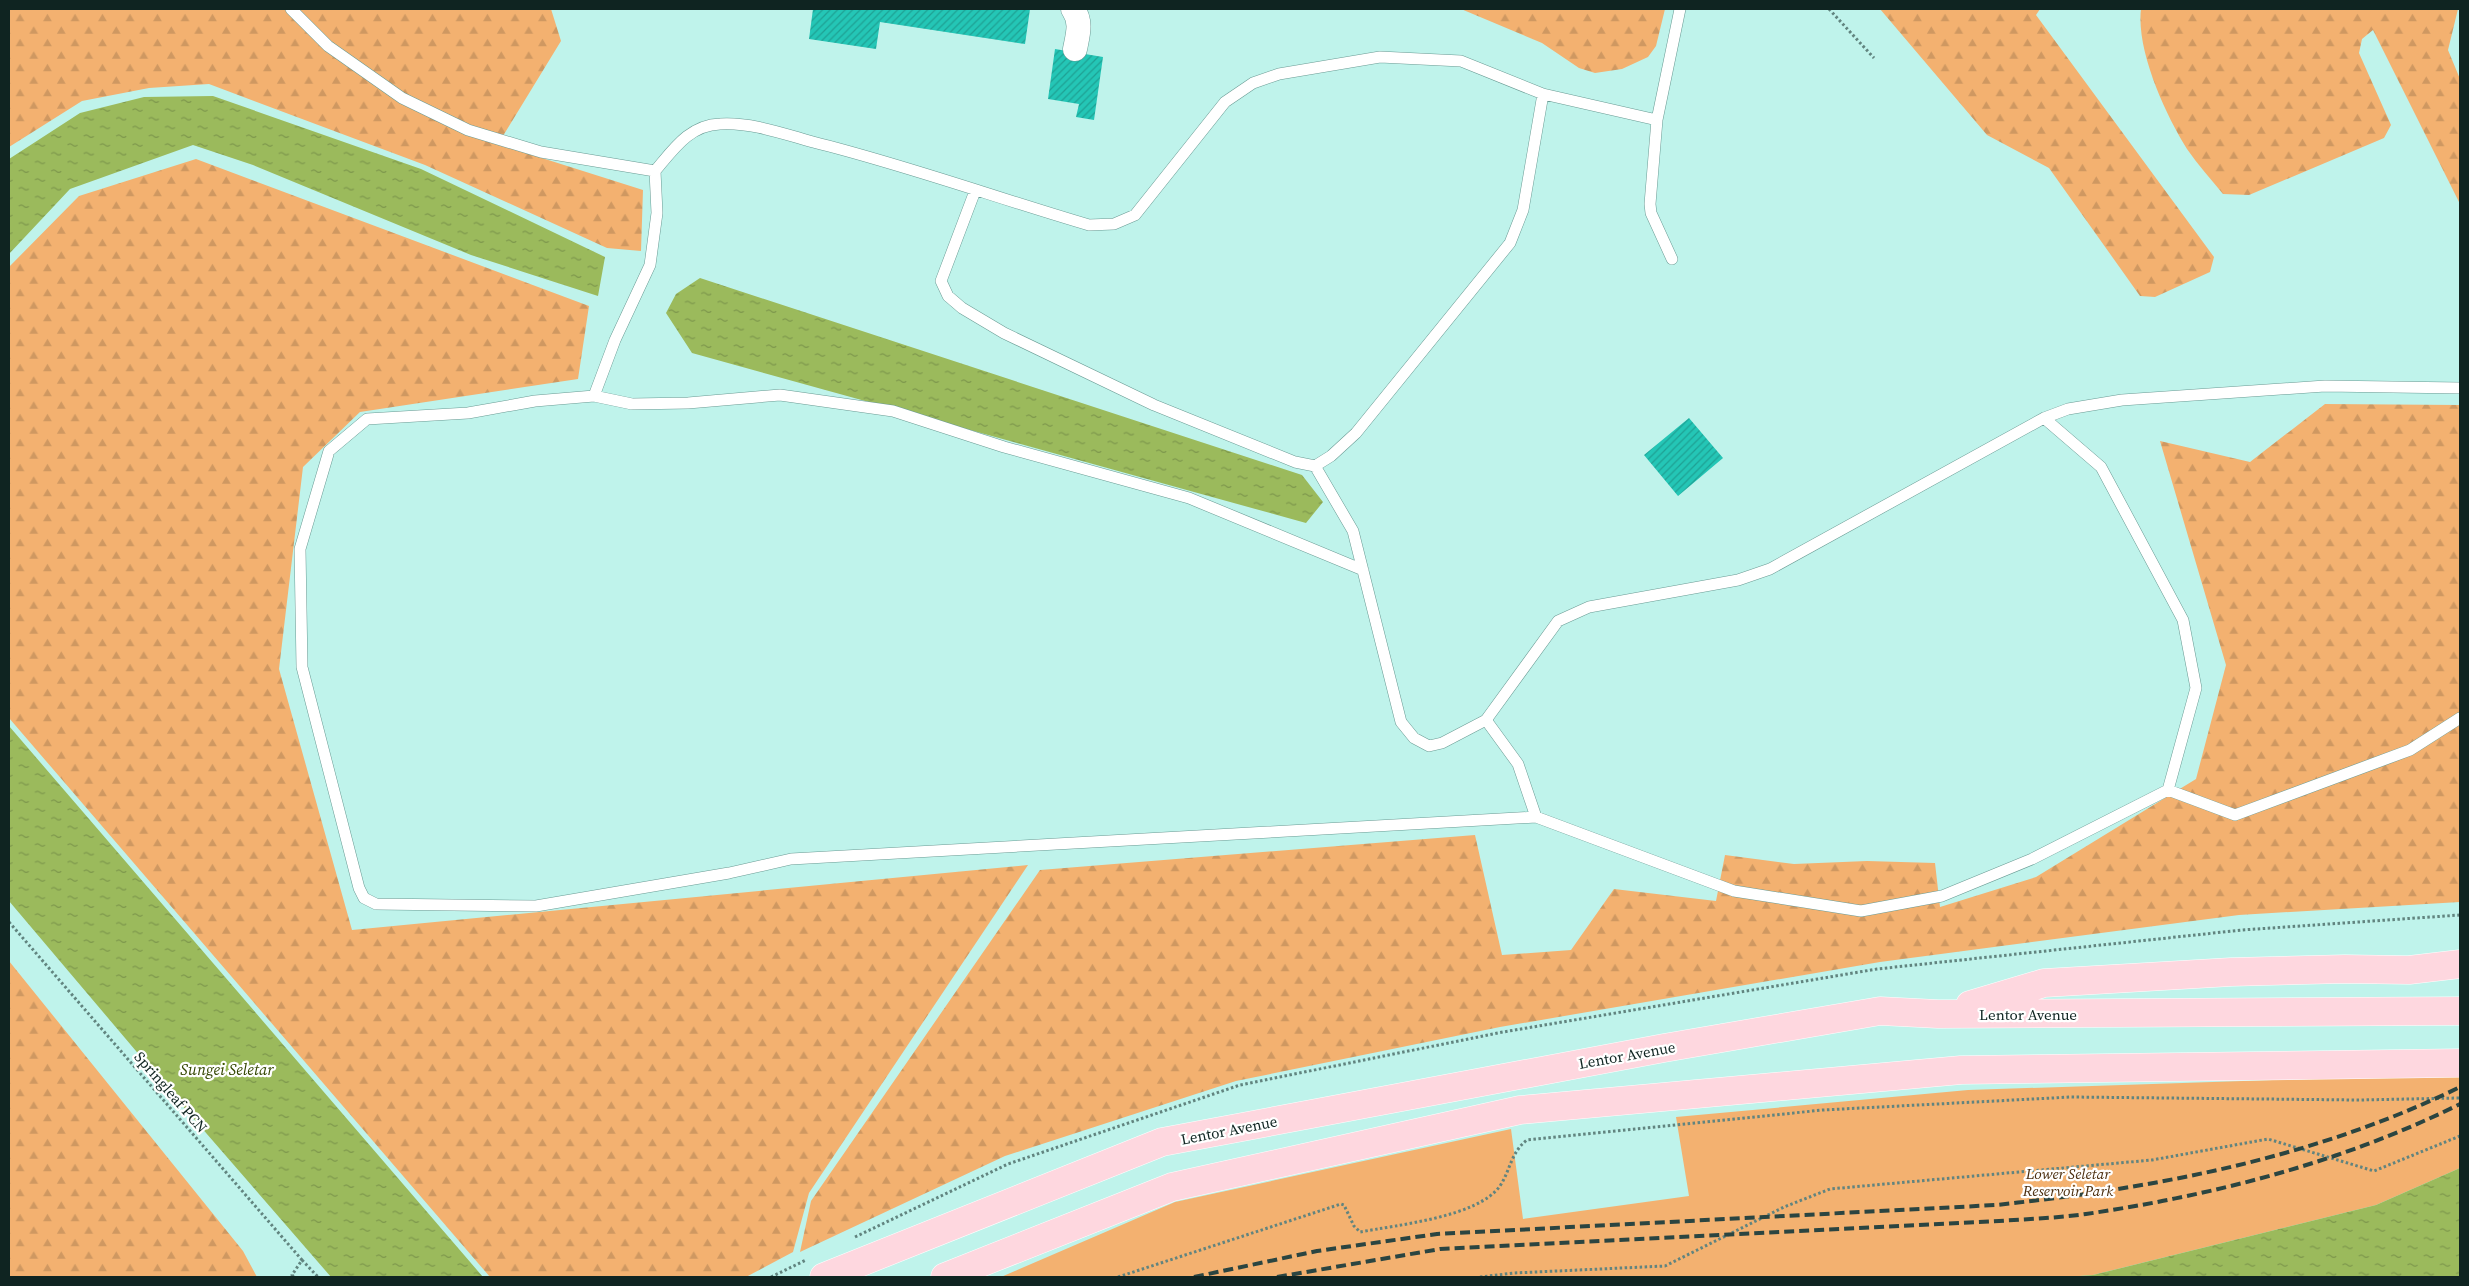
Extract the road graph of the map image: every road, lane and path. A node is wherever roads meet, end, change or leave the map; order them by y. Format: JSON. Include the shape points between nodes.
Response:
{"nodes":[{"id":1,"x":291,"y":9,"type":"edge"},
{"id":2,"x":1073,"y":9,"type":"edge"},
{"id":3,"x":1680,"y":9,"type":"edge"},
{"id":4,"x":1829,"y":9,"type":"edge"},
{"id":5,"x":1075,"y":49,"type":"dead end"},
{"id":6,"x":1874,"y":58,"type":"dead end"},
{"id":7,"x":1543,"y":94,"type":"junction"},
{"id":8,"x":1657,"y":120,"type":"junction"},
{"id":9,"x":655,"y":171,"type":"junction"},
{"id":10,"x":975,"y":191,"type":"junction"},
{"id":11,"x":1672,"y":259,"type":"dead end"},
{"id":12,"x":2460,"y":388,"type":"edge"},
{"id":13,"x":594,"y":396,"type":"junction"},
{"id":14,"x":2044,"y":418,"type":"junction"},
{"id":15,"x":1314,"y":466,"type":"junction"},
{"id":16,"x":1363,"y":570,"type":"junction"},
{"id":17,"x":2460,"y":718,"type":"edge"},
{"id":18,"x":1486,"y":720,"type":"junction"},
{"id":19,"x":2168,"y":790,"type":"junction"},
{"id":20,"x":1536,"y":817,"type":"junction"},
{"id":21,"x":9,"y":922,"type":"edge"},
{"id":22,"x":2460,"y":954,"type":"edge"},
{"id":23,"x":2460,"y":964,"type":"edge"},
{"id":24,"x":2344,"y":969,"type":"junction"},
{"id":25,"x":2460,"y":1011,"type":"edge"},
{"id":26,"x":1938,"y":1014,"type":"junction"},
{"id":27,"x":2460,"y":1063,"type":"edge"},
{"id":28,"x":2460,"y":1098,"type":"edge"},
{"id":29,"x":2460,"y":1136,"type":"edge"},
{"id":30,"x":302,"y":1260,"type":"junction"},
{"id":31,"x":294,"y":1277,"type":"edge"},
{"id":32,"x":318,"y":1277,"type":"edge"},
{"id":33,"x":824,"y":1277,"type":"edge"},
{"id":34,"x":945,"y":1277,"type":"edge"},
{"id":35,"x":1118,"y":1277,"type":"edge"},
{"id":36,"x":1480,"y":1277,"type":"edge"}],
"edges":[{"from":1,"to":9,"type":"lane","via":[[328,46],[402,98],[468,130],[541,152]]},
{"from":2,"to":5,"type":"street","via":[[1079,28]]},
{"from":3,"to":8,"type":"lane"},
{"from":4,"to":6,"type":"path"},
{"from":7,"to":8,"type":"lane"},
{"from":7,"to":10,"type":"lane","via":[[1461,61],[1380,57],[1279,74],[1253,83],[1225,102],[1135,215],[1114,224],[1089,226]]},
{"from":7,"to":15,"type":"lane","via":[[1523,210],[1510,243],[1356,433],[1331,456]]},
{"from":8,"to":11,"type":"lane","via":[[1650,204]]},
{"from":9,"to":10,"type":"lane","via":[[682,138],[720,124],[760,128],[851,151]]},
{"from":9,"to":13,"type":"lane","via":[[657,213],[650,266],[615,340]]},
{"from":10,"to":15,"type":"lane","via":[[941,281],[948,296],[962,308],[1004,333],[1154,406],[1295,462]]},
{"from":12,"to":14,"type":"lane","via":[[2325,386],[2132,399],[2068,409]]},
{"from":13,"to":16,"type":"lane","via":[[632,404],[780,396],[893,411],[1004,447],[1189,498]]},
{"from":13,"to":20,"type":"lane","via":[[535,401],[468,413],[367,419],[329,451],[300,549],[302,668],[359,888],[364,898],[376,904],[536,906],[729,873],[791,859]]},
{"from":14,"to":18,"type":"lane","via":[[1770,569],[1738,580],[1589,607],[1558,621]]},
{"from":14,"to":19,"type":"lane","via":[[2101,467],[2183,620],[2196,688]]},
{"from":15,"to":16,"type":"lane","via":[[1353,531]]},
{"from":16,"to":18,"type":"lane","via":[[1401,722],[1414,738],[1429,746],[1442,743]]},
{"from":17,"to":19,"type":"lane","via":[[2410,750],[2235,815]]},
{"from":18,"to":20,"type":"lane","via":[[1518,764]]},
{"from":19,"to":20,"type":"lane","via":[[2032,859],[1942,896],[1860,910],[1734,891]]},
{"from":21,"to":30,"type":"path","name":"Springleaf PCN"},
{"from":22,"to":24,"type":"main road"},
{"from":23,"to":24,"type":"main road","via":[[2409,970]]},
{"from":24,"to":26,"type":"main road","via":[[2044,983]]},
{"from":25,"to":26,"type":"main road","name":"Lentor Avenue"},
{"from":26,"to":33,"type":"main road","name":"Lentor Avenue","via":[[1880,1012],[1860,1015],[1162,1142]]},
{"from":27,"to":34,"type":"main road","via":[[1961,1070],[1520,1110],[1172,1187]]},
{"from":28,"to":35,"type":"path","via":[[2071,1097],[1823,1110],[1526,1140],[1514,1154],[1500,1186],[1476,1205],[1458,1212],[1360,1232],[1341,1204]]},
{"from":29,"to":36,"type":"path","via":[[2374,1171],[2268,1139],[2152,1160],[1830,1189],[1784,1206],[1666,1266]]},
{"from":30,"to":31,"type":"path"},
{"from":30,"to":32,"type":"path","name":"Springleaf PCN"}]}
